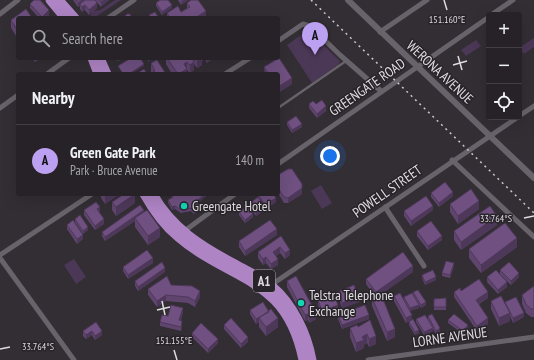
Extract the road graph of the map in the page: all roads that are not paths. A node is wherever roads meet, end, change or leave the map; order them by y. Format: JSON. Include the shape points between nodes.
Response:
{"nodes":[{"id":1,"x":18,"y":0,"type":"edge"},
{"id":2,"x":50,"y":0,"type":"edge"},
{"id":3,"x":59,"y":0,"type":"edge"},
{"id":4,"x":134,"y":0,"type":"edge"},
{"id":5,"x":348,"y":0,"type":"edge"},
{"id":6,"x":427,"y":0,"type":"edge"},
{"id":7,"x":513,"y":0,"type":"edge"},
{"id":8,"x":496,"y":12,"type":"edge"},
{"id":9,"x":0,"y":14,"type":"edge"},
{"id":10,"x":63,"y":16,"type":"edge"},
{"id":11,"x":73,"y":16,"type":"edge"},
{"id":12,"x":111,"y":16,"type":"edge"},
{"id":13,"x":486,"y":19,"type":"edge"},
{"id":14,"x":380,"y":32,"type":"junction"},
{"id":15,"x":280,"y":40,"type":"edge"},
{"id":16,"x":66,"y":60,"type":"edge"},
{"id":17,"x":93,"y":60,"type":"edge"},
{"id":18,"x":101,"y":60,"type":"edge"},
{"id":19,"x":247,"y":60,"type":"edge"},
{"id":20,"x":346,"y":61,"type":"junction"},
{"id":21,"x":417,"y":67,"type":"junction"},
{"id":22,"x":51,"y":72,"type":"edge"},
{"id":23,"x":97,"y":72,"type":"edge"},
{"id":24,"x":106,"y":72,"type":"edge"},
{"id":25,"x":228,"y":72,"type":"edge"},
{"id":26,"x":381,"y":91,"type":"junction"},
{"id":27,"x":16,"y":97,"type":"edge"},
{"id":28,"x":534,"y":106,"type":"edge"},
{"id":29,"x":280,"y":107,"type":"edge"},
{"id":30,"x":0,"y":108,"type":"edge"},
{"id":31,"x":522,"y":114,"type":"edge"},
{"id":32,"x":514,"y":120,"type":"edge"},
{"id":33,"x":490,"y":136,"type":"junction"},
{"id":34,"x":452,"y":160,"type":"junction"},
{"id":35,"x":280,"y":163,"type":"edge"},
{"id":36,"x":534,"y":178,"type":"edge"},
{"id":37,"x":89,"y":196,"type":"edge"},
{"id":38,"x":145,"y":196,"type":"edge"},
{"id":39,"x":154,"y":196,"type":"edge"},
{"id":40,"x":232,"y":196,"type":"edge"},
{"id":41,"x":385,"y":207,"type":"junction"},
{"id":42,"x":180,"y":234,"type":"junction"},
{"id":43,"x":534,"y":237,"type":"edge"},
{"id":44,"x":0,"y":257,"type":"edge"},
{"id":45,"x":424,"y":266,"type":"dead end"},
{"id":46,"x":271,"y":285,"type":"junction"},
{"id":47,"x":534,"y":337,"type":"edge"},
{"id":48,"x":73,"y":360,"type":"edge"},
{"id":49,"x":303,"y":360,"type":"edge"},
{"id":50,"x":312,"y":360,"type":"edge"},
{"id":51,"x":368,"y":360,"type":"edge"}],
"edges":[{"from":1,"to":9,"type":"street"},
{"from":2,"to":10,"type":"highway"},
{"from":3,"to":11,"type":"highway"},
{"from":4,"to":12,"type":"street"},
{"from":5,"to":14,"type":"street","name":"WERONA AVENUE"},
{"from":6,"to":14,"type":"street"},
{"from":7,"to":8,"type":"street","name":"GREENGATE ROAD"},
{"from":13,"to":21,"type":"street","name":"GREENGATE ROAD"},
{"from":14,"to":21,"type":"street","name":"WERONA AVENUE"},
{"from":15,"to":20,"type":"street","via":[[303,24],[310,26]]},
{"from":16,"to":22,"type":"street"},
{"from":17,"to":23,"type":"highway"},
{"from":18,"to":24,"type":"highway"},
{"from":19,"to":25,"type":"street"},
{"from":20,"to":26,"type":"street"},
{"from":20,"to":29,"type":"lane"},
{"from":21,"to":26,"type":"street","name":"GREENGATE ROAD"},
{"from":21,"to":33,"type":"street","name":"WERONA AVENUE"},
{"from":26,"to":35,"type":"street","name":"GREENGATE ROAD"},
{"from":27,"to":30,"type":"street"},
{"from":28,"to":31,"type":"street","name":"POWELL STREET"},
{"from":32,"to":33,"type":"street","name":"POWELL STREET"},
{"from":33,"to":34,"type":"street","name":"POWELL STREET"},
{"from":33,"to":36,"type":"street","name":"WERONA AVENUE"},
{"from":34,"to":41,"type":"street","name":"POWELL STREET"},
{"from":34,"to":43,"type":"street"},
{"from":37,"to":44,"type":"street"},
{"from":38,"to":42,"type":"highway","number":"A1","via":[[154,211]]},
{"from":39,"to":42,"type":"highway","number":"A1"},
{"from":40,"to":42,"type":"street"},
{"from":41,"to":45,"type":"street"},
{"from":41,"to":46,"type":"street","name":"POWELL STREET"},
{"from":42,"to":46,"type":"highway","number":"A1"},
{"from":42,"to":49,"type":"highway","number":"A1","via":[[202,254],[258,286],[275,300],[296,334]]},
{"from":44,"to":48,"type":"street"},
{"from":46,"to":50,"type":"highway","number":"A1","via":[[296,316],[307,339]]},
{"from":47,"to":51,"type":"street","name":"LORNE AVENUE"}]}
